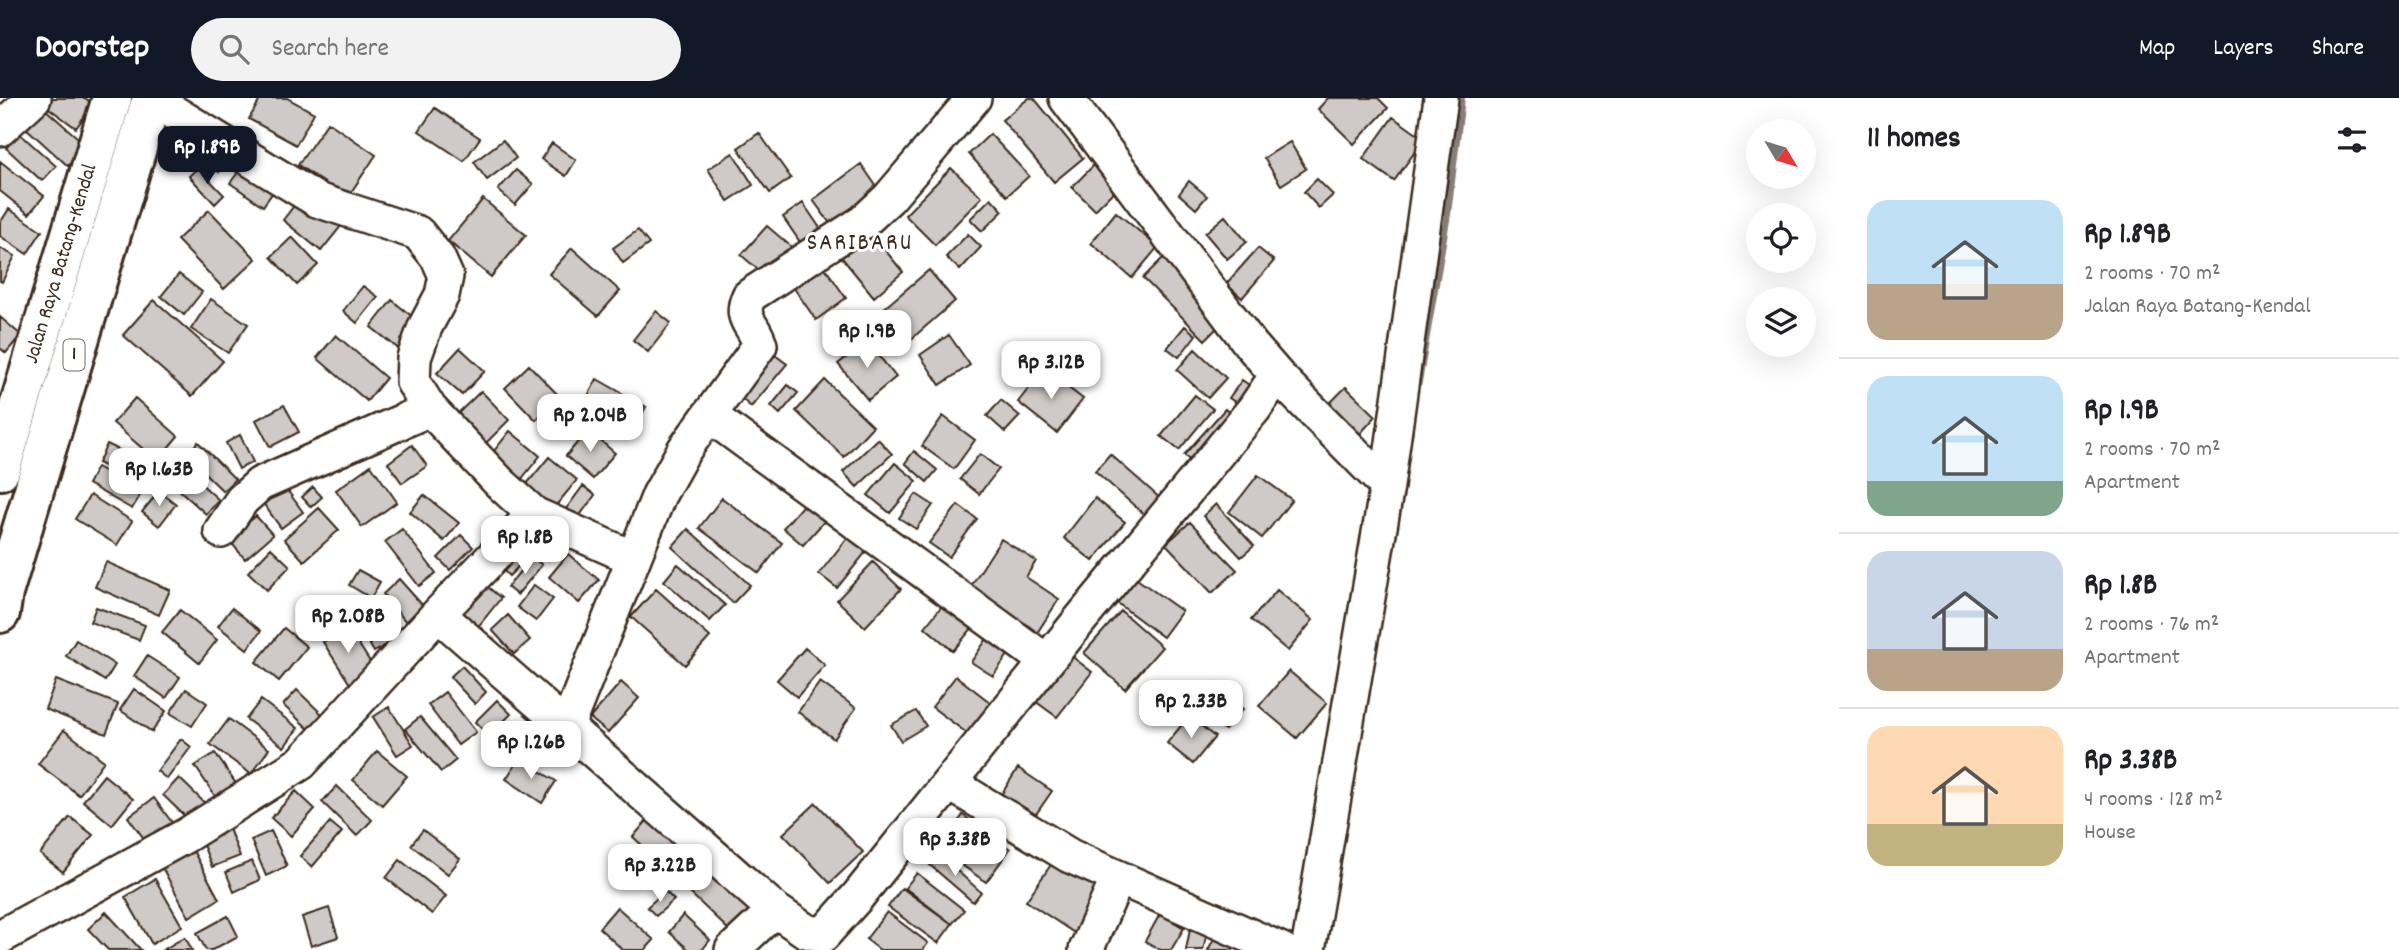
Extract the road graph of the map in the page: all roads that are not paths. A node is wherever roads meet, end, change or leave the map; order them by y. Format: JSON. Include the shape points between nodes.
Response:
{"nodes":[{"id":1,"x":34,"y":98,"type":"edge"},
{"id":2,"x":112,"y":98,"type":"edge"},
{"id":3,"x":152,"y":98,"type":"edge"},
{"id":4,"x":974,"y":98,"type":"edge"},
{"id":5,"x":1066,"y":98,"type":"edge"},
{"id":6,"x":1441,"y":98,"type":"edge"},
{"id":7,"x":0,"y":129,"type":"edge"},
{"id":8,"x":1278,"y":374,"type":"junction"},
{"id":9,"x":430,"y":409,"type":"junction"},
{"id":10,"x":709,"y":415,"type":"junction"},
{"id":11,"x":6,"y":427,"type":"edge"},
{"id":12,"x":0,"y":470,"type":"edge"},
{"id":13,"x":1387,"y":486,"type":"junction"},
{"id":14,"x":534,"y":514,"type":"junction"},
{"id":15,"x":221,"y":531,"type":"dead end"},
{"id":16,"x":634,"y":558,"type":"junction"},
{"id":17,"x":0,"y":613,"type":"edge"},
{"id":18,"x":438,"y":614,"type":"junction"},
{"id":19,"x":1046,"y":662,"type":"junction"},
{"id":20,"x":568,"y":726,"type":"junction"},
{"id":21,"x":949,"y":783,"type":"junction"},
{"id":22,"x":1118,"y":878,"type":"junction"},
{"id":23,"x":775,"y":910,"type":"junction"},
{"id":24,"x":0,"y":937,"type":"edge"},
{"id":25,"x":732,"y":950,"type":"edge"},
{"id":26,"x":1086,"y":950,"type":"edge"},
{"id":27,"x":1282,"y":950,"type":"edge"},
{"id":28,"x":1308,"y":950,"type":"edge"}],
"edges":[{"from":1,"to":7,"type":"street"},
{"from":2,"to":11,"type":"highway","name":"Jalan Raya Batang-Kendal","number":"1"},
{"from":3,"to":9,"type":"street","via":[[317,200],[418,233],[446,276],[414,358],[413,382]]},
{"from":3,"to":17,"type":"highway","name":"Jalan Raya Batang-Kendal","number":"1"},
{"from":4,"to":10,"type":"street","via":[[890,198],[863,222],[750,296],[745,318],[760,345]]},
{"from":5,"to":8,"type":"street","via":[[1251,345]]},
{"from":6,"to":13,"type":"street"},
{"from":8,"to":13,"type":"street"},
{"from":8,"to":19,"type":"street"},
{"from":9,"to":14,"type":"street"},
{"from":9,"to":15,"type":"street","via":[[260,484],[242,500]]},
{"from":10,"to":16,"type":"street","via":[[659,495]]},
{"from":10,"to":19,"type":"street"},
{"from":11,"to":12,"type":"highway","name":"Jalan Raya Batang-Kendal","number":"1"},
{"from":13,"to":28,"type":"street"},
{"from":14,"to":16,"type":"street"},
{"from":14,"to":18,"type":"street"},
{"from":16,"to":20,"type":"street"},
{"from":18,"to":20,"type":"street"},
{"from":18,"to":24,"type":"street","via":[[301,763],[185,836]]},
{"from":19,"to":21,"type":"street"},
{"from":20,"to":23,"type":"street"},
{"from":21,"to":22,"type":"street","via":[[1070,856]]},
{"from":21,"to":23,"type":"street","via":[[823,935],[806,931]]},
{"from":22,"to":26,"type":"street"},
{"from":22,"to":27,"type":"street"},
{"from":23,"to":25,"type":"street"}]}
